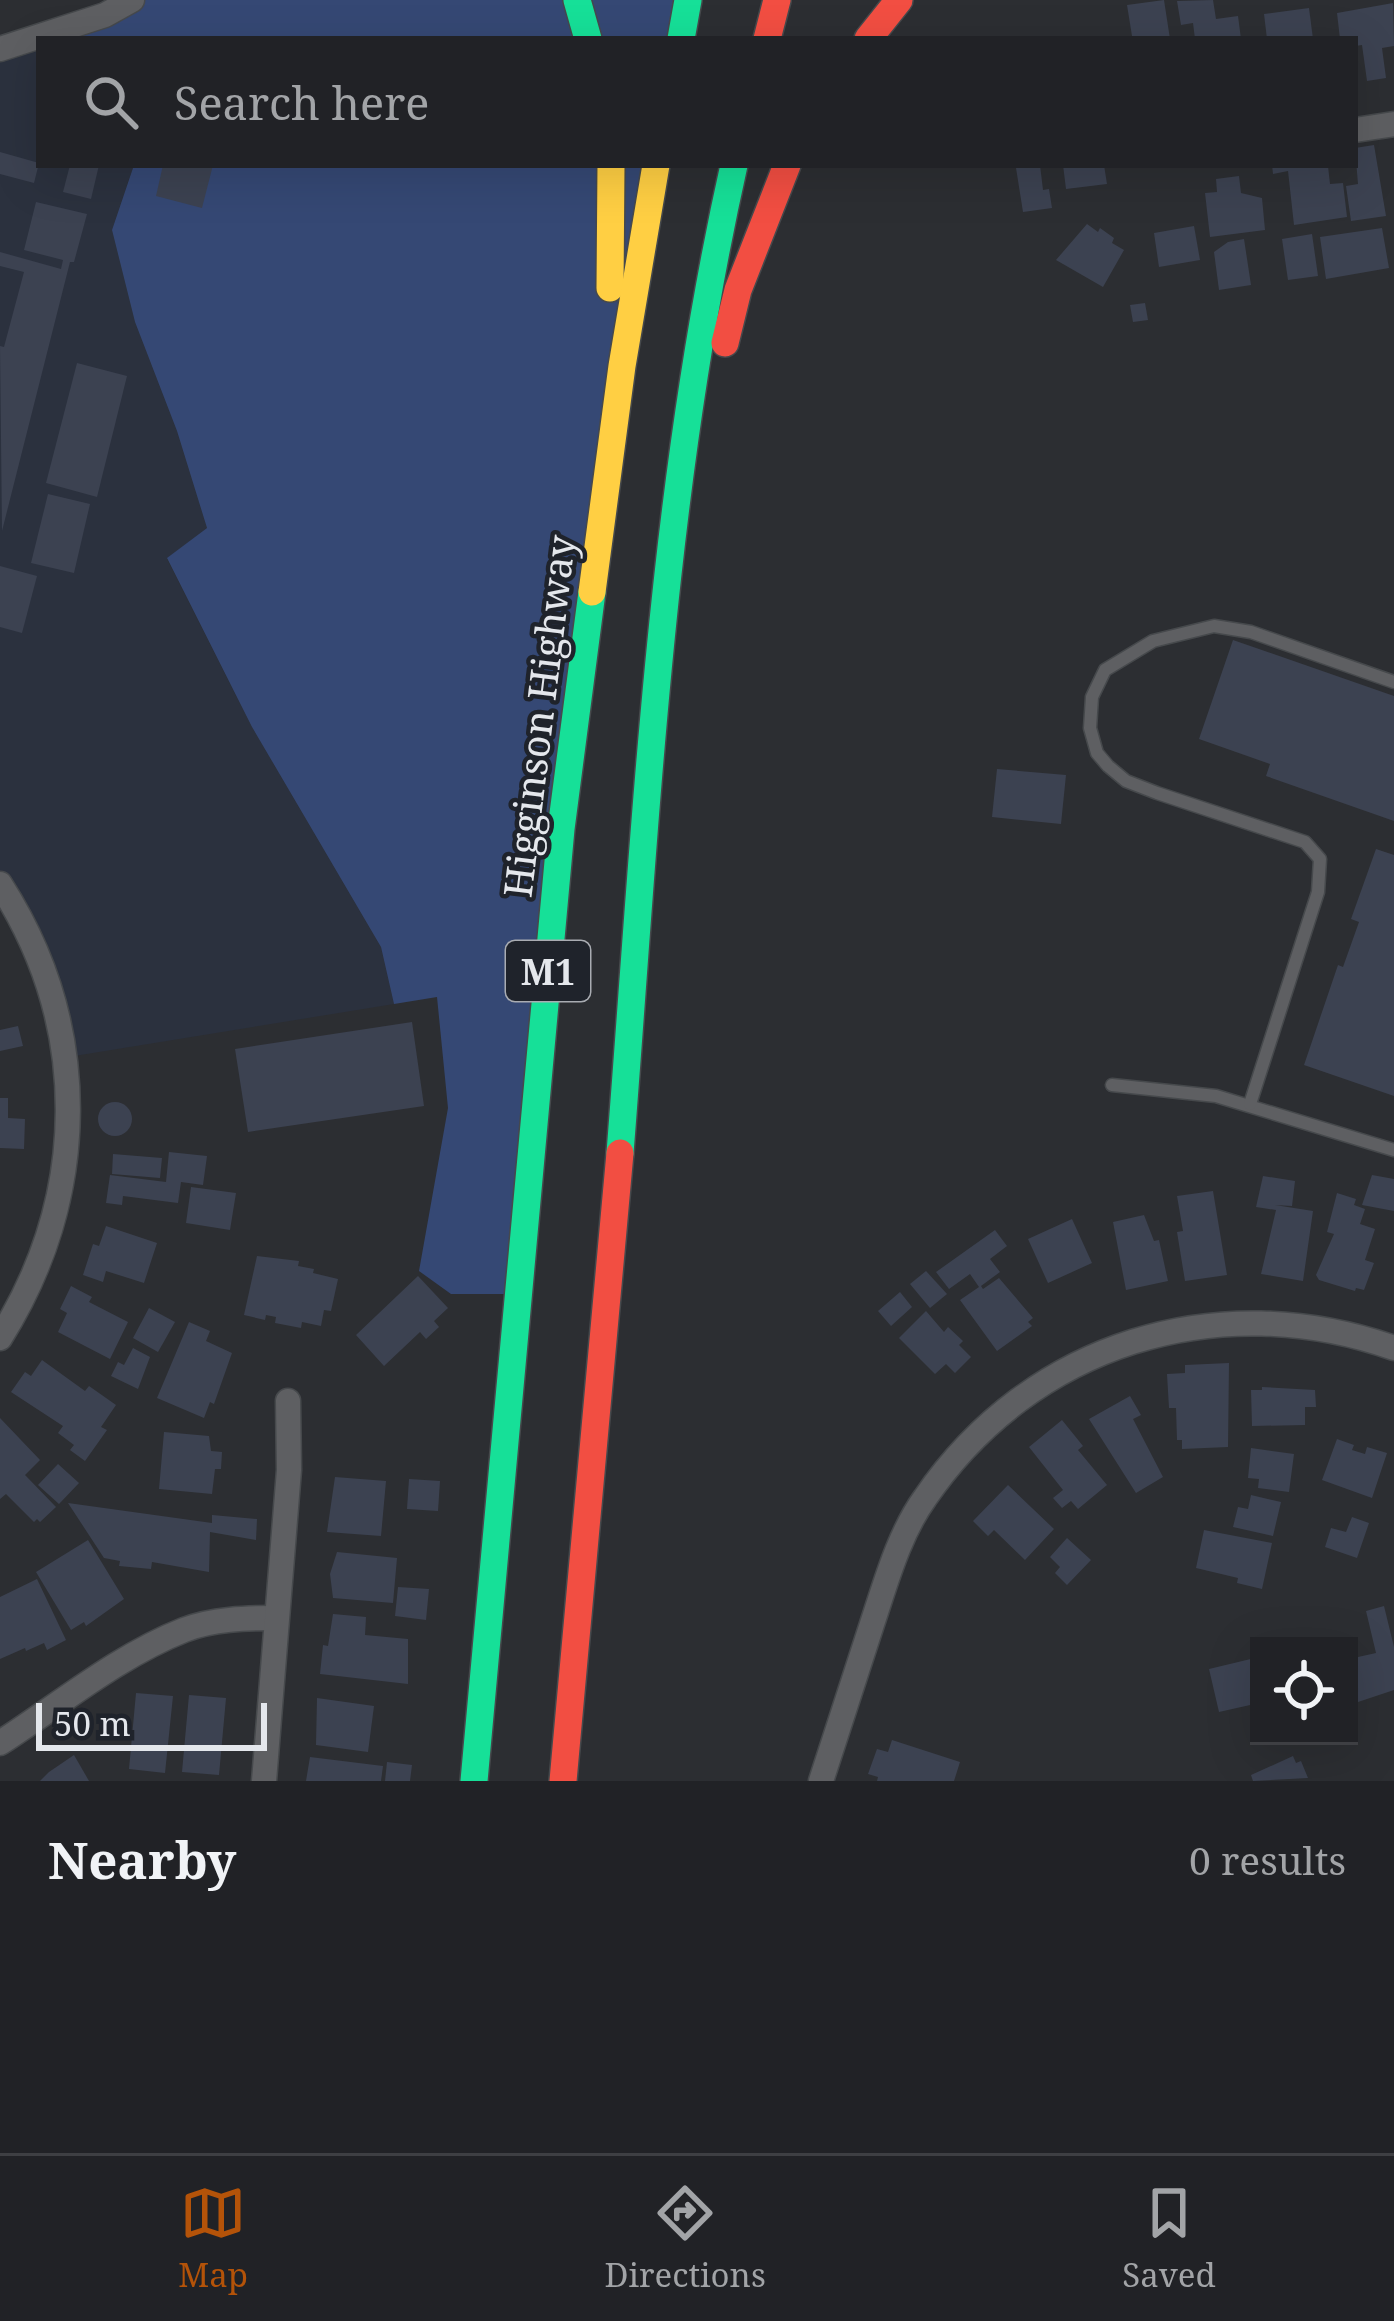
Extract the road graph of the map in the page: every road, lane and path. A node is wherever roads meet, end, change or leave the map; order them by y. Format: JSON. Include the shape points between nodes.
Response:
{"nodes":[{"id":1,"x":132,"y":0,"type":"edge"},
{"id":2,"x":577,"y":0,"type":"edge"},
{"id":3,"x":688,"y":0,"type":"edge"},
{"id":4,"x":778,"y":0,"type":"edge"},
{"id":5,"x":899,"y":0,"type":"edge"},
{"id":6,"x":40,"y":36,"type":"edge"},
{"id":7,"x":587,"y":36,"type":"edge"},
{"id":8,"x":682,"y":36,"type":"edge"},
{"id":9,"x":768,"y":36,"type":"edge"},
{"id":10,"x":870,"y":36,"type":"edge"},
{"id":11,"x":36,"y":37,"type":"edge"},
{"id":12,"x":0,"y":49,"type":"edge"},
{"id":13,"x":1394,"y":124,"type":"edge"},
{"id":14,"x":1358,"y":130,"type":"edge"},
{"id":15,"x":611,"y":168,"type":"edge"},
{"id":16,"x":655,"y":168,"type":"edge"},
{"id":17,"x":733,"y":168,"type":"edge"},
{"id":18,"x":786,"y":168,"type":"edge"},
{"id":19,"x":1394,"y":682,"type":"edge"},
{"id":20,"x":653,"y":751,"type":"junction"},
{"id":21,"x":561,"y":829,"type":"junction"},
{"id":22,"x":0,"y":884,"type":"edge"},
{"id":23,"x":1112,"y":1085,"type":"dead end"},
{"id":24,"x":1250,"y":1104,"type":"junction"},
{"id":25,"x":1394,"y":1150,"type":"edge"},
{"id":26,"x":0,"y":1338,"type":"edge"},
{"id":27,"x":1394,"y":1348,"type":"edge"},
{"id":28,"x":288,"y":1401,"type":"dead end"},
{"id":29,"x":276,"y":1618,"type":"junction"},
{"id":30,"x":0,"y":1743,"type":"edge"},
{"id":31,"x":264,"y":1781,"type":"edge"},
{"id":32,"x":474,"y":1781,"type":"edge"},
{"id":33,"x":563,"y":1781,"type":"edge"},
{"id":34,"x":821,"y":1781,"type":"edge"}],
"edges":[{"from":1,"to":6,"type":"street"},
{"from":2,"to":7,"type":"highway"},
{"from":3,"to":8,"type":"highway"},
{"from":4,"to":9,"type":"highway"},
{"from":5,"to":10,"type":"highway"},
{"from":11,"to":12,"type":"street"},
{"from":13,"to":14,"type":"street"},
{"from":15,"to":21,"type":"highway","via":[[610,293]]},
{"from":16,"to":21,"type":"highway","name":"Higginson Highway","number":"M1"},
{"from":17,"to":20,"type":"highway","number":"M1","via":[[694,360]]},
{"from":18,"to":20,"type":"highway","via":[[737,290]]},
{"from":19,"to":24,"type":"lane","via":[[1214,626],[1125,655],[1105,670],[1092,697],[1097,753],[1126,781],[1305,842],[1319,859],[1318,892]]},
{"from":20,"to":33,"type":"highway","number":"M1"},
{"from":21,"to":32,"type":"highway","name":"Higginson Highway","number":"M1"},
{"from":22,"to":26,"type":"street","via":[[59,1022],[69,1141],[46,1250]]},
{"from":23,"to":24,"type":"lane"},
{"from":24,"to":25,"type":"lane"},
{"from":27,"to":34,"type":"street","via":[[1310,1327],[1185,1326],[1064,1369],[1012,1403],[923,1500],[891,1568]]},
{"from":28,"to":29,"type":"street"},
{"from":29,"to":30,"type":"street","via":[[188,1628]]},
{"from":29,"to":31,"type":"street"}]}
